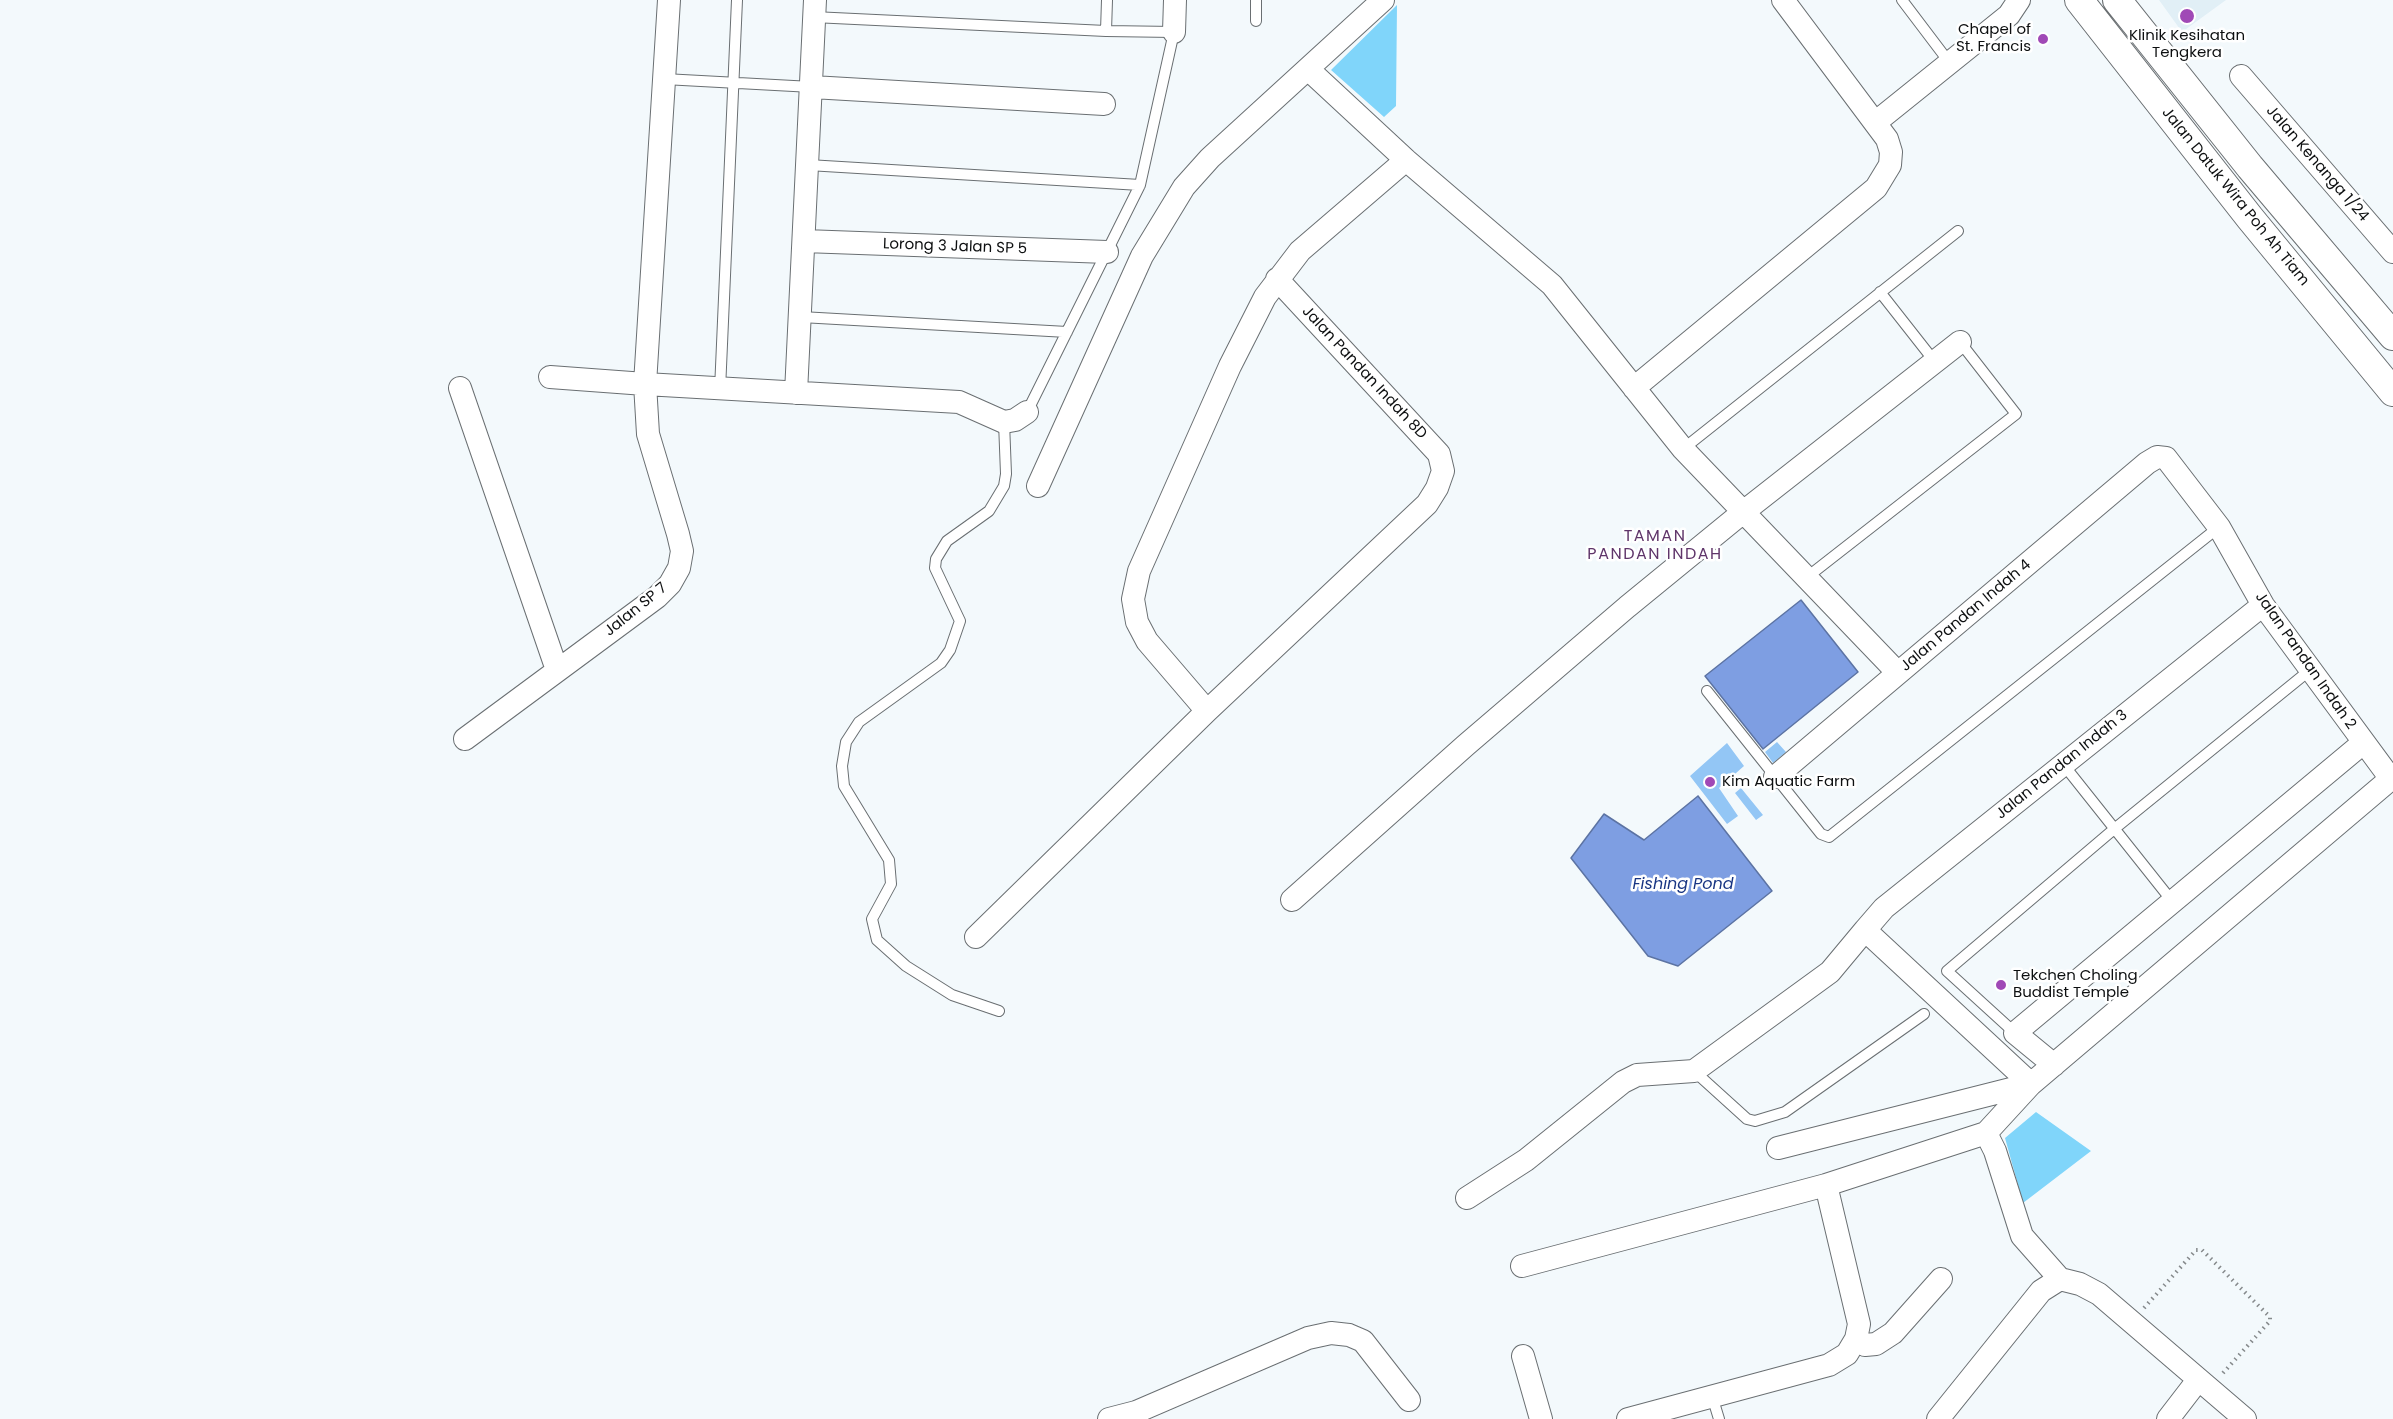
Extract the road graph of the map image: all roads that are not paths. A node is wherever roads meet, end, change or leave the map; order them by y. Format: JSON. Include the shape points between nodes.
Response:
{"nodes":[{"id":1,"x":669,"y":0,"type":"edge"},
{"id":2,"x":737,"y":0,"type":"edge"},
{"id":3,"x":1107,"y":0,"type":"edge"},
{"id":4,"x":1175,"y":0,"type":"edge"},
{"id":5,"x":1256,"y":0,"type":"edge"},
{"id":6,"x":1383,"y":0,"type":"edge"},
{"id":7,"x":1783,"y":0,"type":"edge"},
{"id":8,"x":1902,"y":0,"type":"edge"},
{"id":9,"x":2019,"y":0,"type":"edge"},
{"id":10,"x":2080,"y":0,"type":"edge"},
{"id":11,"x":2117,"y":0,"type":"edge"},
{"id":12,"x":814,"y":8,"type":"edge"},
{"id":13,"x":1256,"y":21,"type":"dead end"},
{"id":14,"x":1106,"y":31,"type":"junction"},
{"id":15,"x":1174,"y":32,"type":"junction"},
{"id":16,"x":1949,"y":62,"type":"junction"},
{"id":17,"x":1309,"y":70,"type":"junction"},
{"id":18,"x":2241,"y":76,"type":"dead end"},
{"id":19,"x":664,"y":79,"type":"junction"},
{"id":20,"x":732,"y":84,"type":"junction"},
{"id":21,"x":812,"y":87,"type":"junction"},
{"id":22,"x":1104,"y":104,"type":"dead end"},
{"id":23,"x":1876,"y":122,"type":"junction"},
{"id":24,"x":1406,"y":160,"type":"junction"},
{"id":25,"x":808,"y":165,"type":"junction"},
{"id":26,"x":1140,"y":185,"type":"junction"},
{"id":27,"x":1958,"y":231,"type":"dead end"},
{"id":28,"x":804,"y":241,"type":"junction"},
{"id":29,"x":1107,"y":252,"type":"junction"},
{"id":30,"x":2393,"y":252,"type":"edge"},
{"id":31,"x":1277,"y":279,"type":"junction"},
{"id":32,"x":1880,"y":292,"type":"junction"},
{"id":33,"x":801,"y":317,"type":"junction"},
{"id":34,"x":1067,"y":332,"type":"junction"},
{"id":35,"x":2393,"y":336,"type":"edge"},
{"id":36,"x":1960,"y":342,"type":"joint"},
{"id":37,"x":1935,"y":362,"type":"junction"},
{"id":38,"x":550,"y":377,"type":"dead end"},
{"id":39,"x":645,"y":384,"type":"junction"},
{"id":40,"x":2390,"y":387,"type":"edge"},
{"id":41,"x":460,"y":388,"type":"dead end"},
{"id":42,"x":1634,"y":388,"type":"junction"},
{"id":43,"x":720,"y":390,"type":"junction"},
{"id":44,"x":796,"y":393,"type":"junction"},
{"id":45,"x":1027,"y":412,"type":"joint"},
{"id":46,"x":1004,"y":422,"type":"junction"},
{"id":47,"x":1683,"y":449,"type":"junction"},
{"id":48,"x":2157,"y":457,"type":"joint"},
{"id":49,"x":1038,"y":486,"type":"dead end"},
{"id":50,"x":1742,"y":513,"type":"junction"},
{"id":51,"x":2219,"y":527,"type":"junction"},
{"id":52,"x":1806,"y":578,"type":"junction"},
{"id":53,"x":2263,"y":605,"type":"junction"},
{"id":54,"x":557,"y":670,"type":"junction"},
{"id":55,"x":2310,"y":670,"type":"junction"},
{"id":56,"x":1898,"y":674,"type":"junction"},
{"id":57,"x":1707,"y":691,"type":"dead end"},
{"id":58,"x":1207,"y":711,"type":"junction"},
{"id":59,"x":465,"y":739,"type":"dead end"},
{"id":60,"x":2363,"y":743,"type":"junction"},
{"id":61,"x":2063,"y":764,"type":"junction"},
{"id":62,"x":1775,"y":777,"type":"junction"},
{"id":63,"x":2392,"y":778,"type":"edge"},
{"id":64,"x":2113,"y":830,"type":"junction"},
{"id":65,"x":1292,"y":900,"type":"dead end"},
{"id":66,"x":2172,"y":901,"type":"junction"},
{"id":67,"x":1865,"y":930,"type":"junction"},
{"id":68,"x":976,"y":938,"type":"dead end"},
{"id":69,"x":999,"y":1011,"type":"dead end"},
{"id":70,"x":1924,"y":1014,"type":"dead end"},
{"id":71,"x":2015,"y":1033,"type":"junction"},
{"id":72,"x":2054,"y":1065,"type":"junction"},
{"id":73,"x":1694,"y":1071,"type":"junction"},
{"id":74,"x":2031,"y":1084,"type":"junction"},
{"id":75,"x":1986,"y":1132,"type":"junction"},
{"id":76,"x":1778,"y":1149,"type":"dead end"},
{"id":77,"x":1826,"y":1185,"type":"junction"},
{"id":78,"x":1467,"y":1198,"type":"dead end"},
{"id":79,"x":1522,"y":1266,"type":"dead end"},
{"id":80,"x":1941,"y":1279,"type":"dead end"},
{"id":81,"x":2060,"y":1279,"type":"junction"},
{"id":82,"x":1856,"y":1340,"type":"junction"},
{"id":83,"x":1523,"y":1356,"type":"dead end"},
{"id":84,"x":2203,"y":1384,"type":"junction"},
{"id":85,"x":1712,"y":1396,"type":"junction"},
{"id":86,"x":1409,"y":1400,"type":"dead end"},
{"id":87,"x":1135,"y":1416,"type":"edge"},
{"id":88,"x":1109,"y":1419,"type":"edge"},
{"id":89,"x":1541,"y":1419,"type":"edge"},
{"id":90,"x":1628,"y":1419,"type":"edge"},
{"id":91,"x":1719,"y":1419,"type":"edge"},
{"id":92,"x":1938,"y":1419,"type":"edge"},
{"id":93,"x":2168,"y":1419,"type":"edge"},
{"id":94,"x":2245,"y":1419,"type":"edge"}],
"edges":[{"from":1,"to":19,"type":"street","name":"Jalan SP 7"},
{"from":2,"to":20,"type":"lane"},
{"from":3,"to":14,"type":"lane"},
{"from":4,"to":15,"type":"street"},
{"from":5,"to":13,"type":"lane"},
{"from":6,"to":17,"type":"street"},
{"from":7,"to":23,"type":"street"},
{"from":8,"to":16,"type":"lane"},
{"from":9,"to":16,"type":"street","via":[[2009,15]]},
{"from":10,"to":40,"type":"street","name":"Jalan Datuk Wira Poh Ah Tiam","via":[[2250,218]]},
{"from":11,"to":35,"type":"street","name":"Jalan Datuk Wira Poh Ah Tiam","via":[[2250,167]]},
{"from":12,"to":14,"type":"lane"},
{"from":12,"to":21,"type":"street"},
{"from":14,"to":15,"type":"lane"},
{"from":15,"to":26,"type":"lane"},
{"from":16,"to":23,"type":"street"},
{"from":17,"to":24,"type":"street"},
{"from":17,"to":49,"type":"street","via":[[1210,158],[1162,219]]},
{"from":18,"to":30,"type":"street","name":"Jalan Kenanga 1/24"},
{"from":19,"to":20,"type":"lane"},
{"from":19,"to":39,"type":"street","name":"Jalan SP 7"},
{"from":20,"to":21,"type":"lane"},
{"from":20,"to":43,"type":"lane"},
{"from":21,"to":22,"type":"street"},
{"from":21,"to":25,"type":"street"},
{"from":23,"to":42,"type":"street","via":[[1891,152],[1890,165],[1876,188]]},
{"from":24,"to":31,"type":"street","via":[[1300,251]]},
{"from":24,"to":42,"type":"street","via":[[1552,285]]},
{"from":25,"to":26,"type":"lane"},
{"from":25,"to":28,"type":"street"},
{"from":26,"to":29,"type":"lane"},
{"from":27,"to":32,"type":"lane"},
{"from":28,"to":29,"type":"street","name":"Lorong 3 Jalan SP 5"},
{"from":28,"to":33,"type":"street"},
{"from":29,"to":34,"type":"lane"},
{"from":31,"to":58,"type":"street","via":[[1226,377],[1139,571],[1133,599],[1137,622],[1147,641]]},
{"from":31,"to":58,"type":"street","name":"Jalan Pandan Indah 8D","via":[[1429,442],[1439,454],[1443,471],[1427,504]]},
{"from":32,"to":37,"type":"lane"},
{"from":32,"to":47,"type":"lane"},
{"from":33,"to":34,"type":"lane"},
{"from":33,"to":44,"type":"street"},
{"from":34,"to":45,"type":"lane"},
{"from":36,"to":37,"type":"street"},
{"from":36,"to":52,"type":"lane","via":[[2016,414]]},
{"from":37,"to":50,"type":"street"},
{"from":38,"to":39,"type":"street"},
{"from":39,"to":43,"type":"street"},
{"from":39,"to":54,"type":"street","name":"Jalan SP 7","via":[[648,434],[682,551],[679,568],[657,597]]},
{"from":41,"to":54,"type":"street"},
{"from":42,"to":47,"type":"street"},
{"from":43,"to":44,"type":"street"},
{"from":44,"to":46,"type":"street","via":[[960,402]]},
{"from":45,"to":46,"type":"street"},
{"from":46,"to":69,"type":"lane","via":[[1004,486],[989,511],[947,541],[936,560],[935,568],[960,621],[958,633],[941,663],[859,722],[846,742],[842,766],[844,786],[889,860],[891,884],[872,919],[877,940],[906,966],[952,996]]},
{"from":47,"to":50,"type":"street"},
{"from":48,"to":51,"type":"street","name":"Jalan Pandan Indah 2","via":[[2166,458]]},
{"from":48,"to":56,"type":"street","name":"Jalan Pandan Indah 4"},
{"from":50,"to":52,"type":"street"},
{"from":50,"to":65,"type":"street","via":[[1466,745]]},
{"from":51,"to":53,"type":"street","name":"Jalan Pandan Indah 2"},
{"from":51,"to":62,"type":"lane","via":[[1829,837],[1821,834]]},
{"from":52,"to":56,"type":"street"},
{"from":53,"to":55,"type":"street","name":"Jalan Pandan Indah 2"},
{"from":53,"to":61,"type":"street","name":"Jalan Pandan Indah 3"},
{"from":54,"to":59,"type":"street","name":"Jalan SP 7"},
{"from":55,"to":60,"type":"street","name":"Jalan Pandan Indah 2"},
{"from":55,"to":64,"type":"lane"},
{"from":56,"to":62,"type":"street","name":"Jalan Pandan Indah 4"},
{"from":57,"to":62,"type":"lane"},
{"from":58,"to":68,"type":"street"},
{"from":60,"to":63,"type":"street","name":"Jalan Pandan Indah 2"},
{"from":60,"to":66,"type":"street"},
{"from":61,"to":64,"type":"lane"},
{"from":61,"to":67,"type":"street","name":"Jalan Pandan Indah 3","via":[[1884,908]]},
{"from":63,"to":72,"type":"street"},
{"from":64,"to":66,"type":"lane"},
{"from":64,"to":71,"type":"lane","via":[[1947,971]]},
{"from":66,"to":71,"type":"street"},
{"from":67,"to":73,"type":"street","name":"Jalan Pandan Indah 3","via":[[1830,972]]},
{"from":67,"to":74,"type":"street"},
{"from":70,"to":73,"type":"lane","via":[[1785,1112],[1755,1121],[1747,1119]]},
{"from":71,"to":72,"type":"street"},
{"from":72,"to":74,"type":"street"},
{"from":73,"to":78,"type":"street","via":[[1637,1075],[1623,1082],[1526,1160]]},
{"from":74,"to":75,"type":"street"},
{"from":74,"to":76,"type":"street"},
{"from":75,"to":77,"type":"street"},
{"from":75,"to":81,"type":"street","via":[[2022,1236]]},
{"from":77,"to":79,"type":"street"},
{"from":77,"to":82,"type":"street","via":[[1858,1324]]},
{"from":80,"to":82,"type":"street","via":[[1893,1333],[1876,1344],[1865,1345]]},
{"from":81,"to":84,"type":"street","via":[[2099,1294]]},
{"from":81,"to":92,"type":"street","via":[[2041,1291]]},
{"from":82,"to":85,"type":"street","via":[[1847,1354],[1829,1365]]},
{"from":83,"to":89,"type":"street"},
{"from":84,"to":93,"type":"street"},
{"from":84,"to":94,"type":"street"},
{"from":85,"to":90,"type":"street"},
{"from":85,"to":91,"type":"lane"},
{"from":86,"to":87,"type":"street","via":[[1363,1341],[1331,1333],[1308,1338]]},
{"from":87,"to":88,"type":"street"}]}
